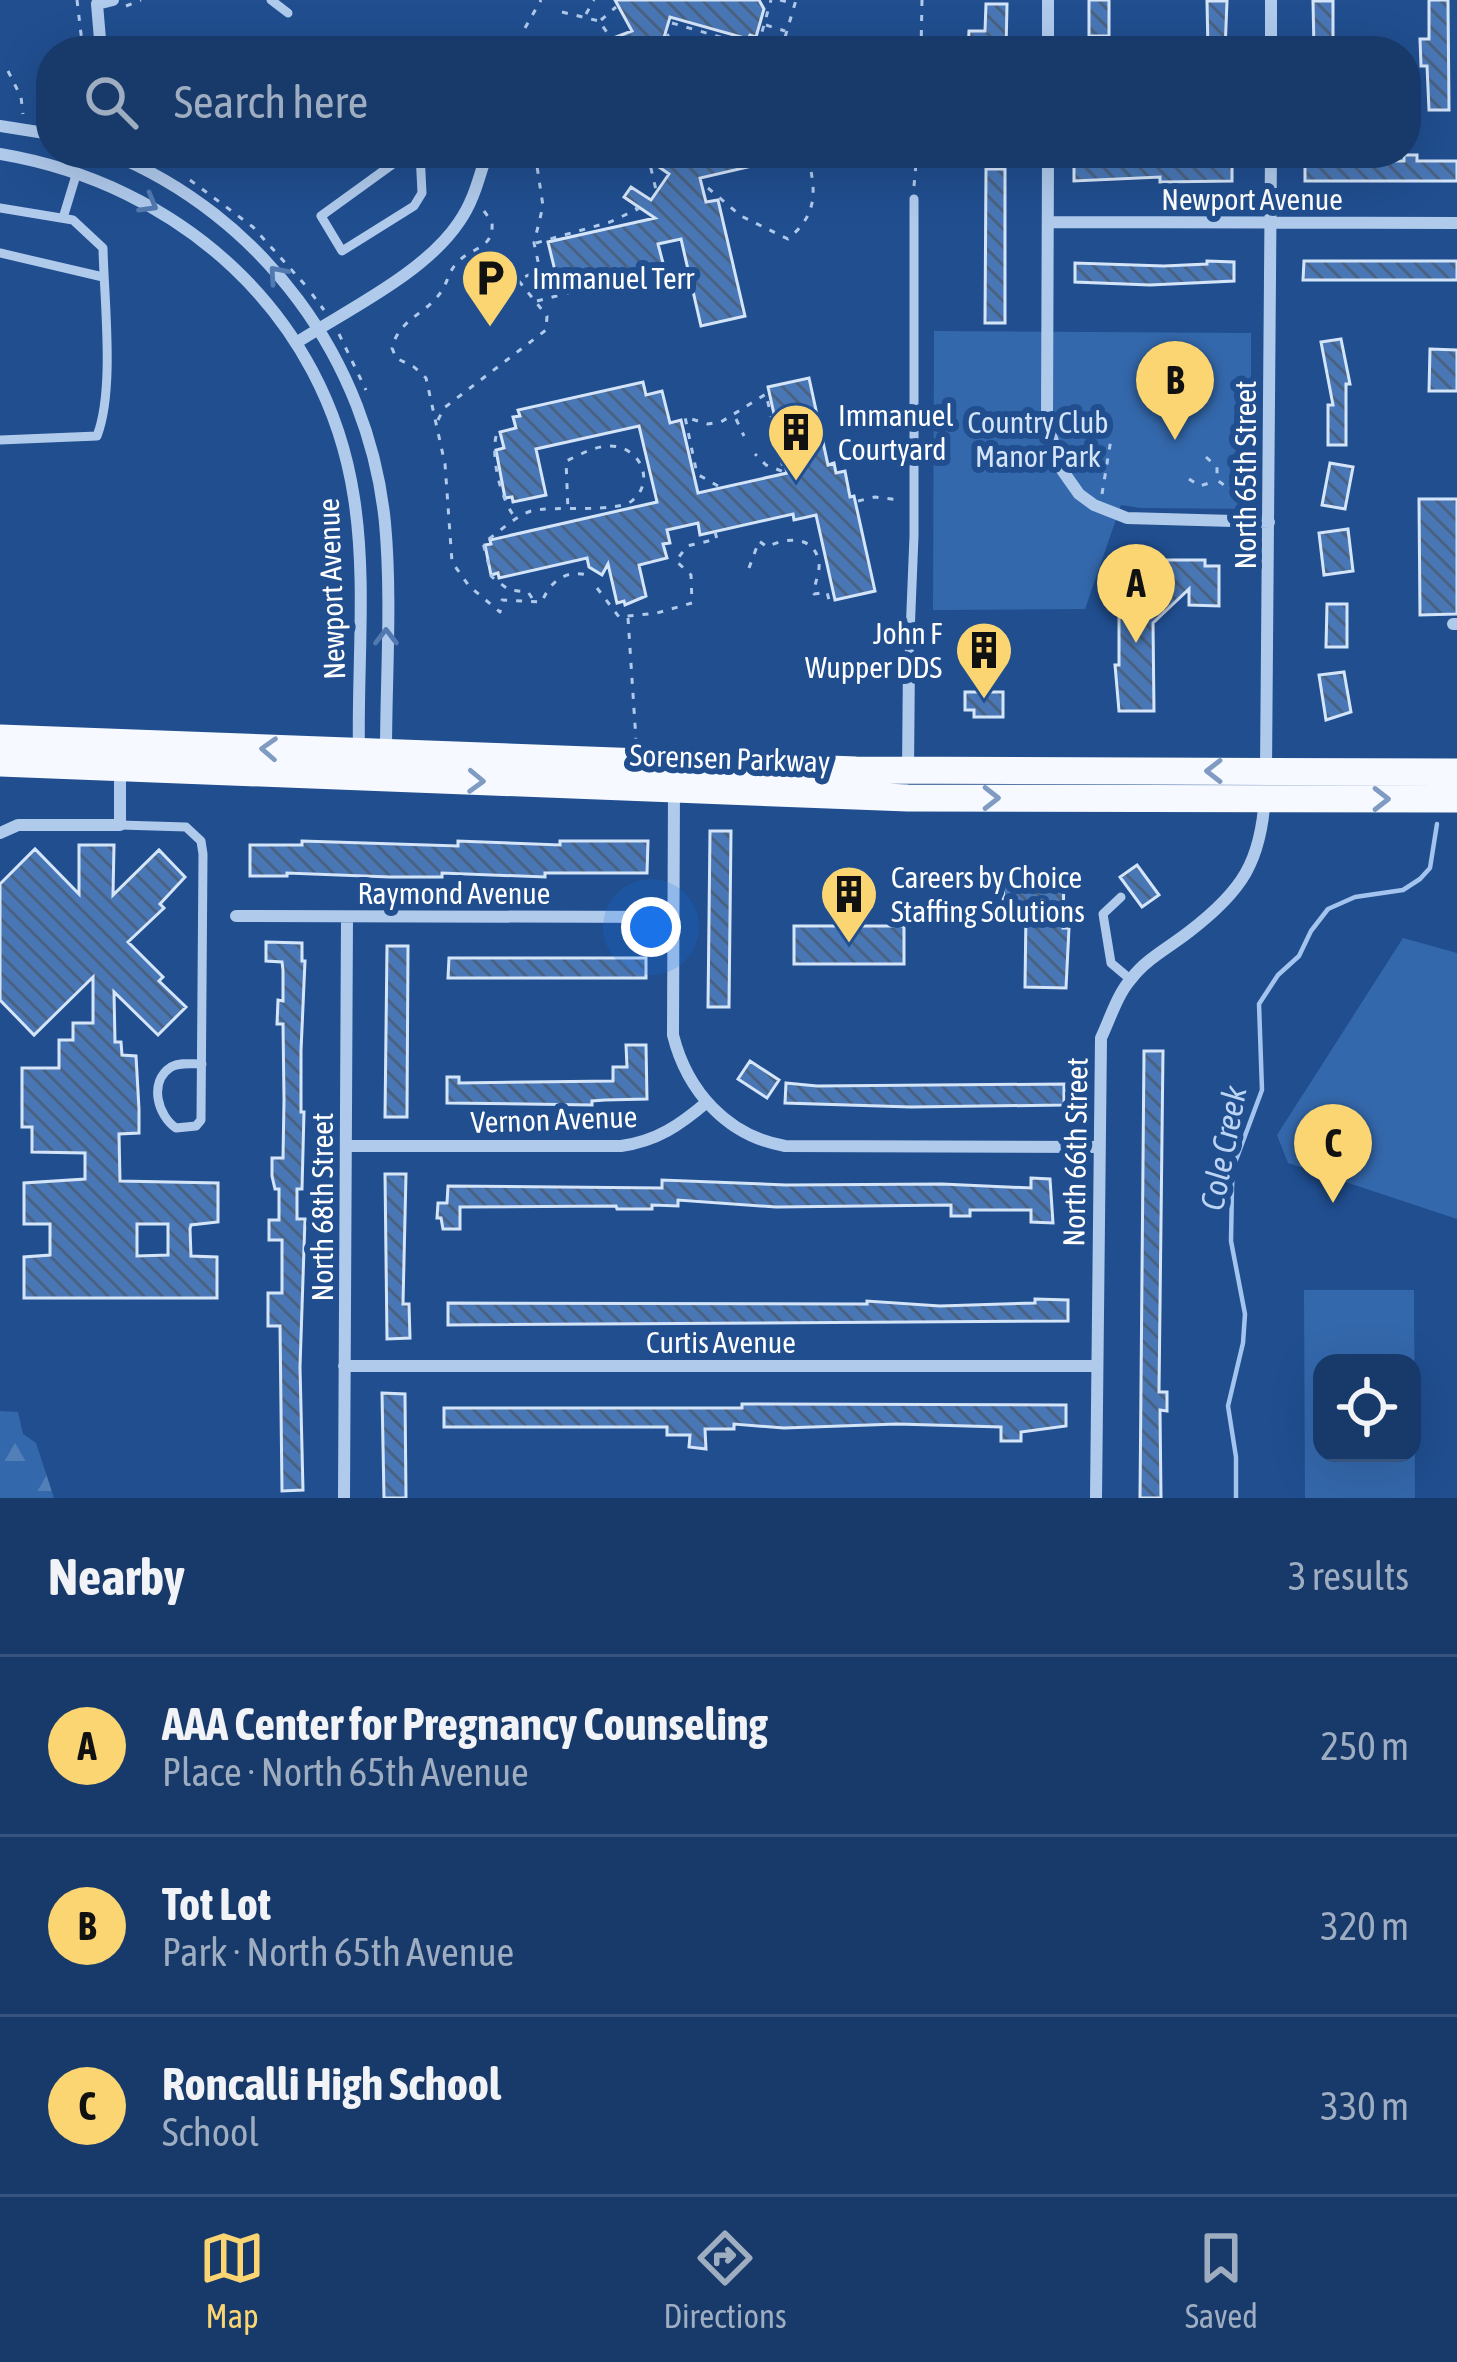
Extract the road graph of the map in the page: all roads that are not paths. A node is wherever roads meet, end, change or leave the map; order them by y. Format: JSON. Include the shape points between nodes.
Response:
{"nodes":[{"id":1,"x":271,"y":0,"type":"edge"},
{"id":2,"x":1048,"y":0,"type":"edge"},
{"id":3,"x":1271,"y":0,"type":"edge"},
{"id":4,"x":96,"y":2,"type":"edge"},
{"id":5,"x":114,"y":6,"type":"edge"},
{"id":6,"x":288,"y":13,"type":"dead end"},
{"id":7,"x":99,"y":36,"type":"edge"},
{"id":8,"x":1048,"y":36,"type":"edge"},
{"id":9,"x":1271,"y":36,"type":"edge"},
{"id":10,"x":0,"y":126,"type":"edge"},
{"id":11,"x":36,"y":132,"type":"edge"},
{"id":12,"x":0,"y":154,"type":"edge"},
{"id":13,"x":36,"y":161,"type":"edge"},
{"id":14,"x":67,"y":168,"type":"edge"},
{"id":15,"x":141,"y":168,"type":"edge"},
{"id":16,"x":383,"y":168,"type":"edge"},
{"id":17,"x":420,"y":168,"type":"edge"},
{"id":18,"x":482,"y":168,"type":"edge"},
{"id":19,"x":1048,"y":168,"type":"edge"},
{"id":20,"x":1271,"y":168,"type":"edge"},
{"id":21,"x":77,"y":170,"type":"junction"},
{"id":22,"x":914,"y":199,"type":"road end"},
{"id":23,"x":0,"y":208,"type":"edge"},
{"id":24,"x":63,"y":218,"type":"junction"},
{"id":25,"x":1048,"y":222,"type":"junction"},
{"id":26,"x":1270,"y":223,"type":"junction"},
{"id":27,"x":1457,"y":223,"type":"edge"},
{"id":28,"x":0,"y":253,"type":"edge"},
{"id":29,"x":104,"y":277,"type":"junction"},
{"id":30,"x":318,"y":329,"type":"junction"},
{"id":31,"x":296,"y":344,"type":"junction"},
{"id":32,"x":0,"y":440,"type":"edge"},
{"id":33,"x":1270,"y":522,"type":"junction"},
{"id":34,"x":908,"y":659,"type":"joint"},
{"id":35,"x":0,"y":738,"type":"edge"},
{"id":36,"x":120,"y":755,"type":"junction"},
{"id":37,"x":0,"y":763,"type":"edge"},
{"id":38,"x":372,"y":765,"type":"junction"},
{"id":39,"x":1457,"y":772,"type":"edge"},
{"id":40,"x":674,"y":777,"type":"junction"},
{"id":41,"x":908,"y":784,"type":"junction"},
{"id":42,"x":1266,"y":785,"type":"junction"},
{"id":43,"x":1457,"y":799,"type":"edge"},
{"id":44,"x":120,"y":825,"type":"junction"},
{"id":45,"x":0,"y":832,"type":"edge"},
{"id":46,"x":1121,"y":897,"type":"dead end"},
{"id":47,"x":236,"y":916,"type":"dead end"},
{"id":48,"x":346,"y":917,"type":"junction"},
{"id":49,"x":672,"y":917,"type":"junction"},
{"id":50,"x":1130,"y":979,"type":"junction"},
{"id":51,"x":202,"y":1064,"type":"junction"},
{"id":52,"x":707,"y":1102,"type":"junction"},
{"id":53,"x":346,"y":1146,"type":"junction"},
{"id":54,"x":1099,"y":1147,"type":"junction"},
{"id":55,"x":344,"y":1366,"type":"junction"},
{"id":56,"x":1097,"y":1366,"type":"junction"},
{"id":57,"x":344,"y":1498,"type":"edge"},
{"id":58,"x":1096,"y":1498,"type":"edge"}],
"edges":[{"from":1,"to":6,"type":"lane"},
{"from":2,"to":8,"type":"street"},
{"from":3,"to":9,"type":"street"},
{"from":4,"to":5,"type":"street"},
{"from":4,"to":7,"type":"street"},
{"from":10,"to":11,"type":"street"},
{"from":12,"to":13,"type":"street","name":"Newport Avenue"},
{"from":14,"to":21,"type":"street","name":"Newport Avenue"},
{"from":30,"to":15,"type":"street","name":"Newport Avenue","one_way":true,"via":[[284,280],[227,224]]},
{"from":16,"to":17,"type":"lane","via":[[321,216],[342,251],[414,206]]},
{"from":18,"to":30,"type":"street","via":[[450,235]]},
{"from":19,"to":25,"type":"street"},
{"from":20,"to":26,"type":"street","name":"North 65th Street"},
{"from":21,"to":24,"type":"lane"},
{"from":21,"to":31,"type":"street","name":"Newport Avenue","one_way":true,"via":[[143,199],[208,245]]},
{"from":22,"to":34,"type":"lane"},
{"from":23,"to":24,"type":"lane"},
{"from":24,"to":29,"type":"lane","via":[[103,248]]},
{"from":25,"to":26,"type":"street","name":"Newport Avenue"},
{"from":25,"to":33,"type":"street","via":[[1047,420],[1068,481],[1094,505],[1127,518]]},
{"from":26,"to":27,"type":"street","name":"Newport Avenue"},
{"from":26,"to":33,"type":"street","name":"North 65th Street"},
{"from":28,"to":29,"type":"lane"},
{"from":29,"to":32,"type":"lane","via":[[97,436]]},
{"from":30,"to":31,"type":"street"},
{"from":38,"to":30,"type":"street","name":"Newport Avenue","one_way":true,"via":[[386,552],[380,491],[356,401]]},
{"from":31,"to":38,"type":"street","name":"Newport Avenue","via":[[322,390],[355,502]]},
{"from":33,"to":42,"type":"street","name":"North 65th Street"},
{"from":34,"to":41,"type":"street"},
{"from":35,"to":36,"type":"main road","name":"Sorensen Parkway"},
{"from":36,"to":37,"type":"main road","name":"Sorensen Parkway"},
{"from":36,"to":38,"type":"main road","name":"Sorensen Parkway"},
{"from":36,"to":44,"type":"street"},
{"from":38,"to":40,"type":"main road","name":"Sorensen Parkway"},
{"from":39,"to":42,"type":"main road","name":"Sorensen Parkway"},
{"from":40,"to":41,"type":"main road","name":"Sorensen Parkway"},
{"from":40,"to":49,"type":"street"},
{"from":41,"to":42,"type":"main road","name":"Sorensen Parkway"},
{"from":42,"to":43,"type":"main road","name":"Sorensen Parkway","one_way":true},
{"from":42,"to":50,"type":"street","name":"North 66th Street","via":[[1258,853],[1234,892]]},
{"from":44,"to":45,"type":"street"},
{"from":44,"to":51,"type":"lane","via":[[186,827],[201,841]]},
{"from":46,"to":50,"type":"lane","via":[[1103,914],[1112,962]]},
{"from":47,"to":48,"type":"street","name":"Raymond Avenue"},
{"from":48,"to":49,"type":"street","name":"Raymond Avenue"},
{"from":48,"to":53,"type":"street","name":"North 68th Street"},
{"from":49,"to":52,"type":"street","via":[[673,1035],[685,1072]]},
{"from":50,"to":54,"type":"street","name":"North 66th Street","via":[[1101,1038]]},
{"from":51,"to":51,"type":"lane","via":[[201,1120],[176,1128],[158,1104],[161,1077],[168,1068]]},
{"from":52,"to":53,"type":"street","name":"Vernon Avenue","via":[[675,1129],[621,1146]]},
{"from":52,"to":54,"type":"street","via":[[745,1132],[785,1146]]},
{"from":53,"to":55,"type":"street","name":"North 68th Street"},
{"from":54,"to":56,"type":"street","name":"North 66th Street"},
{"from":55,"to":56,"type":"street","name":"Curtis Avenue"},
{"from":55,"to":57,"type":"street","name":"North 68th Street"},
{"from":56,"to":58,"type":"street","name":"North 66th Street"}]}
